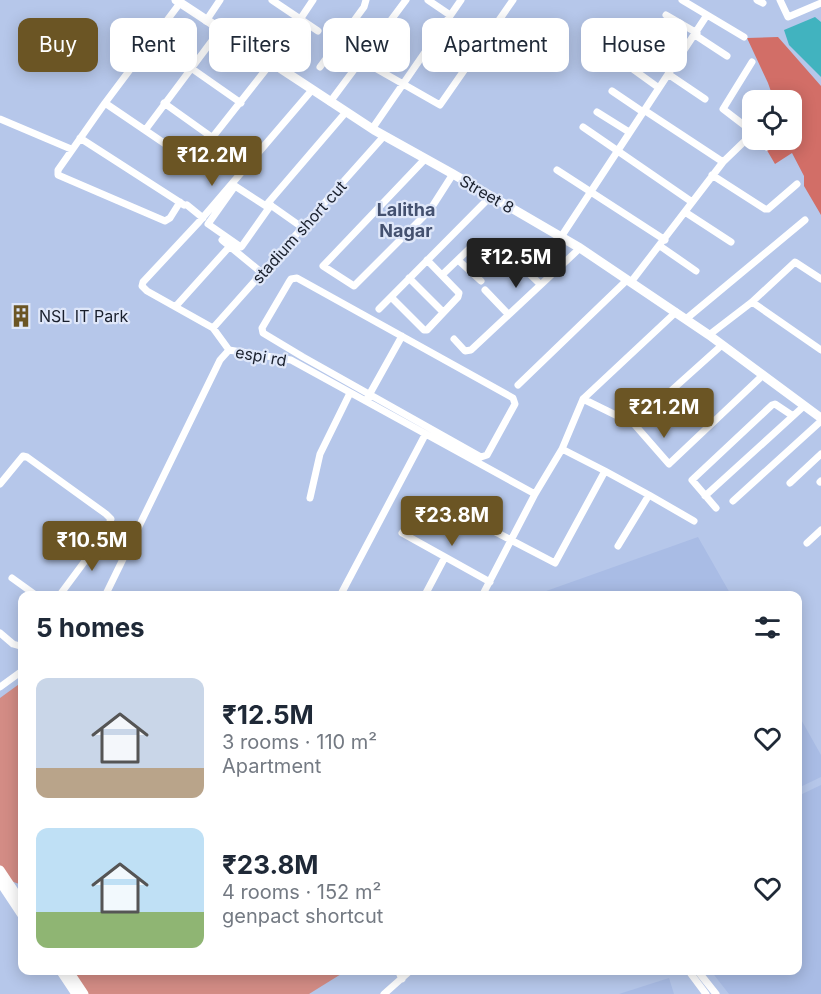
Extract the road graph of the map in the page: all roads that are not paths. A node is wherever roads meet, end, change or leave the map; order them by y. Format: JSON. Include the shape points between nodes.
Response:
{"nodes":[{"id":1,"x":220,"y":0,"type":"edge"},
{"id":2,"x":272,"y":0,"type":"edge"},
{"id":3,"x":313,"y":0,"type":"edge"},
{"id":4,"x":366,"y":0,"type":"edge"},
{"id":5,"x":406,"y":0,"type":"edge"},
{"id":6,"x":428,"y":0,"type":"edge"},
{"id":7,"x":461,"y":0,"type":"edge"},
{"id":8,"x":513,"y":0,"type":"edge"},
{"id":9,"x":682,"y":0,"type":"edge"},
{"id":10,"x":780,"y":0,"type":"edge"},
{"id":11,"x":178,"y":2,"type":"edge"},
{"id":12,"x":821,"y":3,"type":"edge"},
{"id":13,"x":450,"y":15,"type":"junction"},
{"id":14,"x":666,"y":15,"type":"dead end"},
{"id":15,"x":707,"y":15,"type":"junction"},
{"id":16,"x":300,"y":18,"type":"joint"},
{"id":17,"x":392,"y":18,"type":"edge"},
{"id":18,"x":206,"y":21,"type":"junction"},
{"id":19,"x":209,"y":23,"type":"edge"},
{"id":20,"x":311,"y":25,"type":"edge"},
{"id":21,"x":318,"y":30,"type":"dead end"},
{"id":22,"x":696,"y":34,"type":"junction"},
{"id":23,"x":744,"y":37,"type":"dead end"},
{"id":24,"x":209,"y":44,"type":"edge"},
{"id":25,"x":727,"y":56,"type":"dead end"},
{"id":26,"x":197,"y":60,"type":"edge"},
{"id":27,"x":752,"y":62,"type":"dead end"},
{"id":28,"x":320,"y":67,"type":"dead end"},
{"id":29,"x":188,"y":72,"type":"edge"},
{"id":30,"x":197,"y":72,"type":"edge"},
{"id":31,"x":264,"y":72,"type":"edge"},
{"id":32,"x":285,"y":72,"type":"edge"},
{"id":33,"x":352,"y":72,"type":"edge"},
{"id":34,"x":382,"y":72,"type":"edge"},
{"id":35,"x":637,"y":72,"type":"edge"},
{"id":36,"x":669,"y":73,"type":"junction"},
{"id":37,"x":403,"y":84,"type":"junction"},
{"id":38,"x":659,"y":88,"type":"junction"},
{"id":39,"x":312,"y":90,"type":"junction"},
{"id":40,"x":612,"y":91,"type":"dead end"},
{"id":41,"x":705,"y":99,"type":"dead end"},
{"id":42,"x":105,"y":102,"type":"junction"},
{"id":43,"x":330,"y":102,"type":"junction"},
{"id":44,"x":164,"y":103,"type":"junction"},
{"id":45,"x":241,"y":103,"type":"junction"},
{"id":46,"x":643,"y":111,"type":"junction"},
{"id":47,"x":346,"y":112,"type":"junction"},
{"id":48,"x":597,"y":112,"type":"dead end"},
{"id":49,"x":0,"y":119,"type":"edge"},
{"id":50,"x":742,"y":124,"type":"edge"},
{"id":51,"x":583,"y":127,"type":"dead end"},
{"id":52,"x":146,"y":129,"type":"junction"},
{"id":53,"x":372,"y":129,"type":"junction"},
{"id":54,"x":629,"y":132,"type":"junction"},
{"id":55,"x":384,"y":136,"type":"junction"},
{"id":56,"x":80,"y":138,"type":"junction"},
{"id":57,"x":213,"y":138,"type":"junction"},
{"id":58,"x":742,"y":144,"type":"edge"},
{"id":59,"x":71,"y":149,"type":"junction"},
{"id":60,"x":617,"y":150,"type":"junction"},
{"id":61,"x":425,"y":159,"type":"junction"},
{"id":62,"x":193,"y":162,"type":"junction"},
{"id":63,"x":723,"y":162,"type":"junction"},
{"id":64,"x":557,"y":170,"type":"dead end"},
{"id":65,"x":453,"y":174,"type":"junction"},
{"id":66,"x":211,"y":175,"type":"dead end"},
{"id":67,"x":712,"y":175,"type":"junction"},
{"id":68,"x":235,"y":180,"type":"junction"},
{"id":69,"x":797,"y":184,"type":"dead end"},
{"id":70,"x":590,"y":191,"type":"junction"},
{"id":71,"x":490,"y":196,"type":"junction"},
{"id":72,"x":692,"y":202,"type":"junction"},
{"id":73,"x":184,"y":204,"type":"junction"},
{"id":74,"x":269,"y":205,"type":"junction"},
{"id":75,"x":685,"y":212,"type":"junction"},
{"id":76,"x":201,"y":220,"type":"junction"},
{"id":77,"x":805,"y":220,"type":"dead end"},
{"id":78,"x":303,"y":228,"type":"junction"},
{"id":79,"x":561,"y":237,"type":"junction"},
{"id":80,"x":731,"y":242,"type":"dead end"},
{"id":81,"x":662,"y":243,"type":"junction"},
{"id":82,"x":230,"y":246,"type":"junction"},
{"id":83,"x":580,"y":248,"type":"junction"},
{"id":84,"x":239,"y":250,"type":"junction"},
{"id":85,"x":427,"y":260,"type":"junction"},
{"id":86,"x":458,"y":260,"type":"junction"},
{"id":87,"x":696,"y":271,"type":"dead end"},
{"id":88,"x":262,"y":273,"type":"junction"},
{"id":89,"x":442,"y":275,"type":"junction"},
{"id":90,"x":409,"y":278,"type":"junction"},
{"id":91,"x":821,"y":279,"type":"edge"},
{"id":92,"x":629,"y":281,"type":"junction"},
{"id":93,"x":481,"y":282,"type":"dead end"},
{"id":94,"x":540,"y":284,"type":"junction"},
{"id":95,"x":485,"y":290,"type":"dead end"},
{"id":96,"x":391,"y":297,"type":"junction"},
{"id":97,"x":752,"y":302,"type":"junction"},
{"id":98,"x":176,"y":306,"type":"junction"},
{"id":99,"x":380,"y":309,"type":"dead end"},
{"id":100,"x":443,"y":312,"type":"junction"},
{"id":101,"x":676,"y":312,"type":"junction"},
{"id":102,"x":508,"y":314,"type":"junction"},
{"id":103,"x":686,"y":319,"type":"junction"},
{"id":104,"x":213,"y":328,"type":"junction"},
{"id":105,"x":709,"y":335,"type":"junction"},
{"id":106,"x":402,"y":336,"type":"junction"},
{"id":107,"x":454,"y":339,"type":"dead end"},
{"id":108,"x":722,"y":345,"type":"junction"},
{"id":109,"x":229,"y":350,"type":"junction"},
{"id":110,"x":821,"y":350,"type":"edge"},
{"id":111,"x":301,"y":361,"type":"junction"},
{"id":112,"x":331,"y":372,"type":"junction"},
{"id":113,"x":762,"y":376,"type":"junction"},
{"id":114,"x":327,"y":380,"type":"junction"},
{"id":115,"x":518,"y":385,"type":"dead end"},
{"id":116,"x":350,"y":393,"type":"junction"},
{"id":117,"x":370,"y":394,"type":"junction"},
{"id":118,"x":583,"y":399,"type":"junction"},
{"id":119,"x":366,"y":402,"type":"junction"},
{"id":120,"x":804,"y":406,"type":"junction"},
{"id":121,"x":793,"y":416,"type":"junction"},
{"id":122,"x":821,"y":420,"type":"edge"},
{"id":123,"x":408,"y":421,"type":"junction"},
{"id":124,"x":420,"y":422,"type":"junction"},
{"id":125,"x":634,"y":424,"type":"junction"},
{"id":126,"x":416,"y":430,"type":"junction"},
{"id":127,"x":425,"y":435,"type":"junction"},
{"id":128,"x":562,"y":449,"type":"junction"},
{"id":129,"x":821,"y":454,"type":"edge"},
{"id":130,"x":604,"y":471,"type":"junction"},
{"id":131,"x":790,"y":483,"type":"dead end"},
{"id":132,"x":0,"y":484,"type":"edge"},
{"id":133,"x":535,"y":494,"type":"junction"},
{"id":134,"x":649,"y":495,"type":"junction"},
{"id":135,"x":705,"y":496,"type":"junction"},
{"id":136,"x":310,"y":498,"type":"dead end"},
{"id":137,"x":733,"y":501,"type":"dead end"},
{"id":138,"x":442,"y":504,"type":"dead end"},
{"id":139,"x":716,"y":507,"type":"dead end"},
{"id":140,"x":694,"y":521,"type":"dead end"},
{"id":141,"x":821,"y":530,"type":"edge"},
{"id":142,"x":402,"y":533,"type":"dead end"},
{"id":143,"x":105,"y":534,"type":"junction"},
{"id":144,"x":510,"y":541,"type":"junction"},
{"id":145,"x":807,"y":543,"type":"dead end"},
{"id":146,"x":618,"y":546,"type":"dead end"},
{"id":147,"x":127,"y":549,"type":"junction"},
{"id":148,"x":446,"y":557,"type":"junction"},
{"id":149,"x":12,"y":578,"type":"dead end"},
{"id":150,"x":490,"y":582,"type":"junction"},
{"id":151,"x":30,"y":591,"type":"edge"},
{"id":152,"x":63,"y":591,"type":"edge"},
{"id":153,"x":107,"y":591,"type":"edge"},
{"id":154,"x":343,"y":591,"type":"edge"},
{"id":155,"x":427,"y":591,"type":"edge"},
{"id":156,"x":485,"y":591,"type":"edge"},
{"id":157,"x":0,"y":633,"type":"edge"},
{"id":158,"x":18,"y":645,"type":"edge"},
{"id":159,"x":18,"y":673,"type":"edge"},
{"id":160,"x":0,"y":687,"type":"edge"},
{"id":161,"x":0,"y":870,"type":"edge"},
{"id":162,"x":0,"y":882,"type":"edge"},
{"id":163,"x":18,"y":897,"type":"edge"},
{"id":164,"x":18,"y":909,"type":"edge"},
{"id":165,"x":63,"y":975,"type":"edge"},
{"id":166,"x":71,"y":975,"type":"edge"},
{"id":167,"x":400,"y":975,"type":"edge"},
{"id":168,"x":406,"y":975,"type":"edge"},
{"id":169,"x":692,"y":975,"type":"edge"},
{"id":170,"x":701,"y":975,"type":"edge"},
{"id":171,"x":402,"y":979,"type":"junction"},
{"id":172,"x":76,"y":994,"type":"edge"},
{"id":173,"x":84,"y":994,"type":"edge"},
{"id":174,"x":384,"y":994,"type":"edge"},
{"id":175,"x":706,"y":994,"type":"edge"},
{"id":176,"x":716,"y":994,"type":"edge"}],
"edges":[{"from":1,"to":18,"type":"street"},
{"from":2,"to":16,"type":"street"},
{"from":3,"to":16,"type":"street"},
{"from":4,"to":28,"type":"street"},
{"from":5,"to":17,"type":"street"},
{"from":6,"to":13,"type":"street"},
{"from":7,"to":13,"type":"street"},
{"from":8,"to":37,"type":"street","via":[[440,105]]},
{"from":9,"to":15,"type":"street"},
{"from":10,"to":12,"type":"street","via":[[788,17]]},
{"from":11,"to":18,"type":"street","name":"Street 8"},
{"from":11,"to":42,"type":"street"},
{"from":13,"to":37,"type":"street"},
{"from":14,"to":22,"type":"street"},
{"from":15,"to":22,"type":"street"},
{"from":15,"to":23,"type":"street"},
{"from":18,"to":19,"type":"street","name":"Street 8"},
{"from":20,"to":21,"type":"street"},
{"from":22,"to":25,"type":"street"},
{"from":22,"to":36,"type":"street"},
{"from":24,"to":26,"type":"street"},
{"from":27,"to":50,"type":"street","via":[[723,109]]},
{"from":29,"to":44,"type":"street"},
{"from":30,"to":45,"type":"street"},
{"from":31,"to":45,"type":"street"},
{"from":32,"to":39,"type":"street","name":"Street 8"},
{"from":33,"to":43,"type":"street"},
{"from":34,"to":37,"type":"street"},
{"from":35,"to":38,"type":"street"},
{"from":36,"to":38,"type":"street"},
{"from":36,"to":41,"type":"street"},
{"from":37,"to":53,"type":"street"},
{"from":38,"to":46,"type":"street"},
{"from":39,"to":43,"type":"street","name":"Street 8"},
{"from":39,"to":68,"type":"street"},
{"from":40,"to":46,"type":"street"},
{"from":42,"to":52,"type":"street"},
{"from":42,"to":56,"type":"street"},
{"from":43,"to":47,"type":"street","name":"Street 8"},
{"from":44,"to":52,"type":"street"},
{"from":44,"to":57,"type":"street"},
{"from":45,"to":57,"type":"street"},
{"from":46,"to":54,"type":"street"},
{"from":46,"to":63,"type":"street"},
{"from":47,"to":53,"type":"street","name":"Street 8"},
{"from":47,"to":74,"type":"street"},
{"from":48,"to":54,"type":"street"},
{"from":49,"to":59,"type":"street"},
{"from":51,"to":60,"type":"street"},
{"from":52,"to":62,"type":"street"},
{"from":53,"to":55,"type":"street","name":"Street 8"},
{"from":54,"to":60,"type":"street"},
{"from":55,"to":61,"type":"street","name":"Street 8"},
{"from":55,"to":78,"type":"street","name":"stadium short cut"},
{"from":56,"to":59,"type":"street"},
{"from":56,"to":73,"type":"street"},
{"from":57,"to":62,"type":"street"},
{"from":58,"to":63,"type":"street"},
{"from":59,"to":73,"type":"street","via":[[57,170],[60,176],[165,221]]},
{"from":60,"to":70,"type":"street"},
{"from":60,"to":72,"type":"street"},
{"from":61,"to":65,"type":"street","name":"Street 8"},
{"from":61,"to":65,"type":"street","via":[[323,266],[354,286],[430,210]]},
{"from":62,"to":66,"type":"street"},
{"from":63,"to":67,"type":"street"},
{"from":64,"to":70,"type":"street"},
{"from":65,"to":71,"type":"street","name":"Street 8"},
{"from":67,"to":69,"type":"street","via":[[765,209]]},
{"from":67,"to":72,"type":"street"},
{"from":68,"to":74,"type":"street"},
{"from":68,"to":76,"type":"street"},
{"from":70,"to":79,"type":"street"},
{"from":70,"to":81,"type":"street"},
{"from":71,"to":79,"type":"street","name":"Street 8"},
{"from":71,"to":85,"type":"street"},
{"from":72,"to":75,"type":"street"},
{"from":73,"to":76,"type":"street"},
{"from":74,"to":78,"type":"street"},
{"from":74,"to":84,"type":"street"},
{"from":74,"to":84,"type":"street","via":[[233,187],[208,224]]},
{"from":75,"to":80,"type":"street"},
{"from":75,"to":81,"type":"street"},
{"from":76,"to":82,"type":"street"},
{"from":76,"to":98,"type":"street","via":[[143,282],[144,288]]},
{"from":77,"to":103,"type":"street"},
{"from":78,"to":88,"type":"street","name":"stadium short cut"},
{"from":79,"to":83,"type":"street","name":"Street 8"},
{"from":81,"to":87,"type":"street"},
{"from":81,"to":92,"type":"street"},
{"from":82,"to":84,"type":"street"},
{"from":82,"to":98,"type":"street"},
{"from":83,"to":92,"type":"street","name":"Street 8"},
{"from":83,"to":94,"type":"street"},
{"from":84,"to":88,"type":"street"},
{"from":85,"to":89,"type":"street"},
{"from":85,"to":90,"type":"street"},
{"from":86,"to":89,"type":"street"},
{"from":86,"to":93,"type":"street"},
{"from":86,"to":94,"type":"street","via":[[472,248],[485,256],[498,244]]},
{"from":88,"to":104,"type":"street","name":"stadium short cut"},
{"from":89,"to":100,"type":"street","via":[[459,293]]},
{"from":90,"to":96,"type":"street"},
{"from":90,"to":100,"type":"street"},
{"from":91,"to":97,"type":"street","via":[[795,262]]},
{"from":92,"to":101,"type":"street","name":"Street 8"},
{"from":92,"to":115,"type":"street"},
{"from":94,"to":102,"type":"street"},
{"from":95,"to":102,"type":"street"},
{"from":96,"to":99,"type":"street"},
{"from":96,"to":100,"type":"street","via":[[426,331]]},
{"from":97,"to":105,"type":"street"},
{"from":97,"to":110,"type":"street"},
{"from":98,"to":104,"type":"street"},
{"from":101,"to":103,"type":"street","name":"Street 8"},
{"from":101,"to":118,"type":"street"},
{"from":102,"to":107,"type":"street","via":[[468,351]]},
{"from":103,"to":105,"type":"street","name":"Street 8"},
{"from":104,"to":109,"type":"street"},
{"from":105,"to":108,"type":"street","name":"Street 8"},
{"from":106,"to":111,"type":"street","via":[[294,278],[262,330]]},
{"from":106,"to":117,"type":"street"},
{"from":106,"to":124,"type":"street","via":[[515,401],[484,457]]},
{"from":108,"to":113,"type":"street","name":"Street 8"},
{"from":108,"to":125,"type":"street"},
{"from":109,"to":111,"type":"street","name":"espi rd"},
{"from":109,"to":147,"type":"street","name":"espi rd","via":[[220,360]]},
{"from":111,"to":112,"type":"street"},
{"from":111,"to":114,"type":"street","name":"espi rd"},
{"from":112,"to":114,"type":"street"},
{"from":112,"to":117,"type":"street"},
{"from":113,"to":120,"type":"street","name":"Street 8"},
{"from":113,"to":125,"type":"street","via":[[669,464]]},
{"from":114,"to":116,"type":"street","name":"espi rd"},
{"from":116,"to":119,"type":"street","name":"espi rd"},
{"from":116,"to":136,"type":"street","via":[[320,454]]},
{"from":117,"to":119,"type":"street"},
{"from":117,"to":123,"type":"street"},
{"from":118,"to":125,"type":"street"},
{"from":118,"to":128,"type":"street"},
{"from":119,"to":123,"type":"street","name":"espi rd"},
{"from":120,"to":121,"type":"street"},
{"from":120,"to":122,"type":"street","name":"Street 8"},
{"from":121,"to":135,"type":"street"},
{"from":121,"to":135,"type":"street","via":[[772,405],[692,480]]},
{"from":122,"to":137,"type":"street"},
{"from":123,"to":124,"type":"street"},
{"from":123,"to":126,"type":"street","name":"espi rd"},
{"from":124,"to":126,"type":"street"},
{"from":126,"to":127,"type":"street","name":"espi rd"},
{"from":127,"to":133,"type":"street","name":"espi rd"},
{"from":127,"to":154,"type":"street"},
{"from":128,"to":130,"type":"street"},
{"from":128,"to":133,"type":"street"},
{"from":129,"to":131,"type":"street"},
{"from":130,"to":134,"type":"street"},
{"from":130,"to":144,"type":"street","via":[[555,563]]},
{"from":132,"to":143,"type":"street","via":[[18,460],[27,457],[106,514],[111,519]]},
{"from":133,"to":144,"type":"street"},
{"from":134,"to":140,"type":"street"},
{"from":134,"to":146,"type":"street"},
{"from":135,"to":139,"type":"street"},
{"from":138,"to":144,"type":"street"},
{"from":141,"to":145,"type":"street"},
{"from":142,"to":148,"type":"street"},
{"from":143,"to":147,"type":"street"},
{"from":143,"to":152,"type":"street"},
{"from":144,"to":150,"type":"street"},
{"from":147,"to":153,"type":"street","name":"espi rd"},
{"from":148,"to":150,"type":"street"},
{"from":148,"to":155,"type":"street"},
{"from":149,"to":151,"type":"street"},
{"from":150,"to":156,"type":"street"},
{"from":157,"to":158,"type":"street"},
{"from":159,"to":160,"type":"street"},
{"from":161,"to":163,"type":"street"},
{"from":162,"to":164,"type":"street"},
{"from":165,"to":172,"type":"street"},
{"from":166,"to":173,"type":"street"},
{"from":167,"to":171,"type":"street"},
{"from":168,"to":171,"type":"street"},
{"from":169,"to":175,"type":"street"},
{"from":170,"to":176,"type":"street"},
{"from":171,"to":174,"type":"street"}]}
